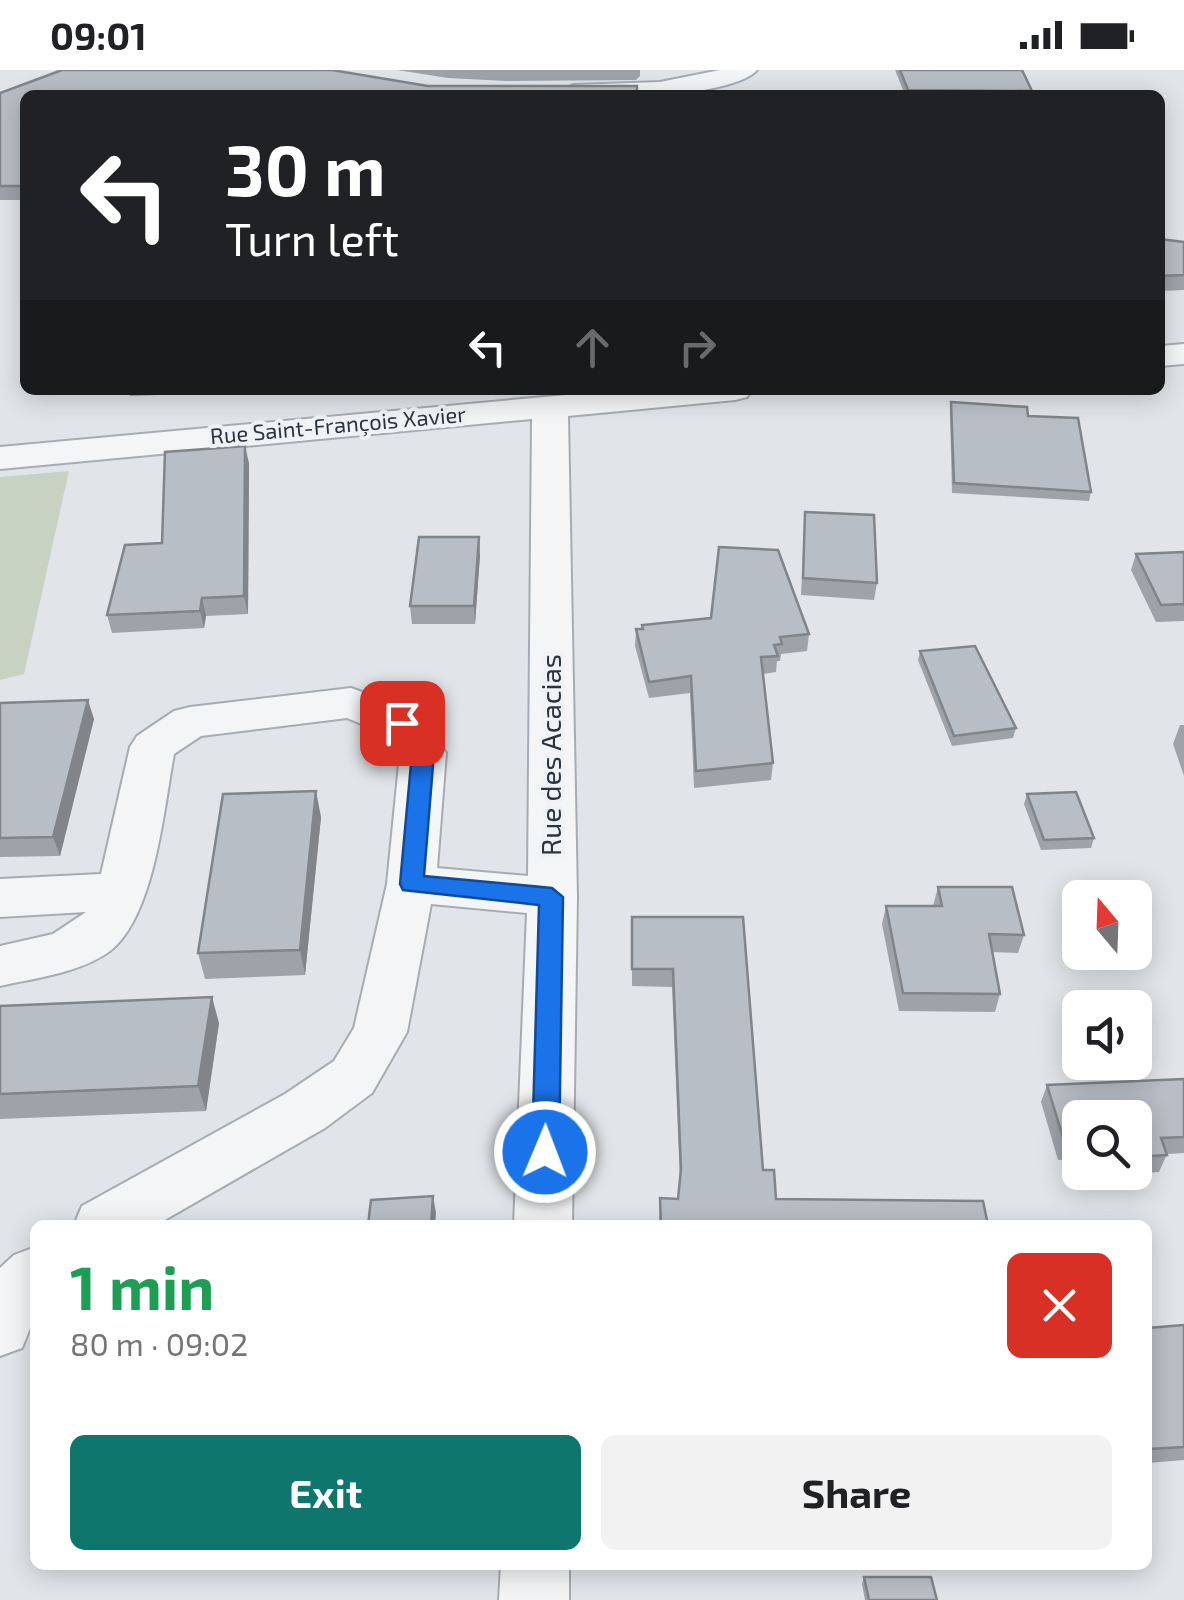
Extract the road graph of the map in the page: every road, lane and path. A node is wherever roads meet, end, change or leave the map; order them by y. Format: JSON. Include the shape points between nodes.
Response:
{"nodes":[{"id":1,"x":744,"y":70,"type":"edge"},
{"id":2,"x":683,"y":90,"type":"edge"},
{"id":3,"x":673,"y":395,"type":"edge"},
{"id":4,"x":550,"y":405,"type":"junction"},
{"id":5,"x":0,"y":458,"type":"edge"},
{"id":6,"x":411,"y":884,"type":"junction"},
{"id":7,"x":120,"y":892,"type":"junction"},
{"id":8,"x":552,"y":897,"type":"junction"},
{"id":9,"x":0,"y":898,"type":"edge"},
{"id":10,"x":0,"y":966,"type":"edge"},
{"id":11,"x":112,"y":1220,"type":"edge"},
{"id":12,"x":544,"y":1220,"type":"edge"},
{"id":13,"x":30,"y":1280,"type":"edge"},
{"id":14,"x":0,"y":1326,"type":"edge"},
{"id":15,"x":535,"y":1570,"type":"edge"},
{"id":16,"x":534,"y":1600,"type":"edge"}],
"edges":[{"from":1,"to":2,"type":"street"},
{"from":3,"to":4,"type":"street","name":"Rue Saint-François Xavier"},
{"from":4,"to":5,"type":"street","name":"Rue Saint-François Xavier"},
{"from":4,"to":8,"type":"street","name":"Rue des Acacias"},
{"from":6,"to":7,"type":"street","via":[[423,753],[402,723],[351,703],[190,722],[153,747]]},
{"from":6,"to":8,"type":"street"},
{"from":6,"to":11,"type":"street","via":[[380,1032],[353,1077]]},
{"from":7,"to":9,"type":"street"},
{"from":7,"to":10,"type":"street","via":[[102,929],[88,938]]},
{"from":8,"to":12,"type":"street","name":"Rue des Acacias"},
{"from":13,"to":14,"type":"street","via":[[12,1297]]},
{"from":15,"to":16,"type":"street"}]}
